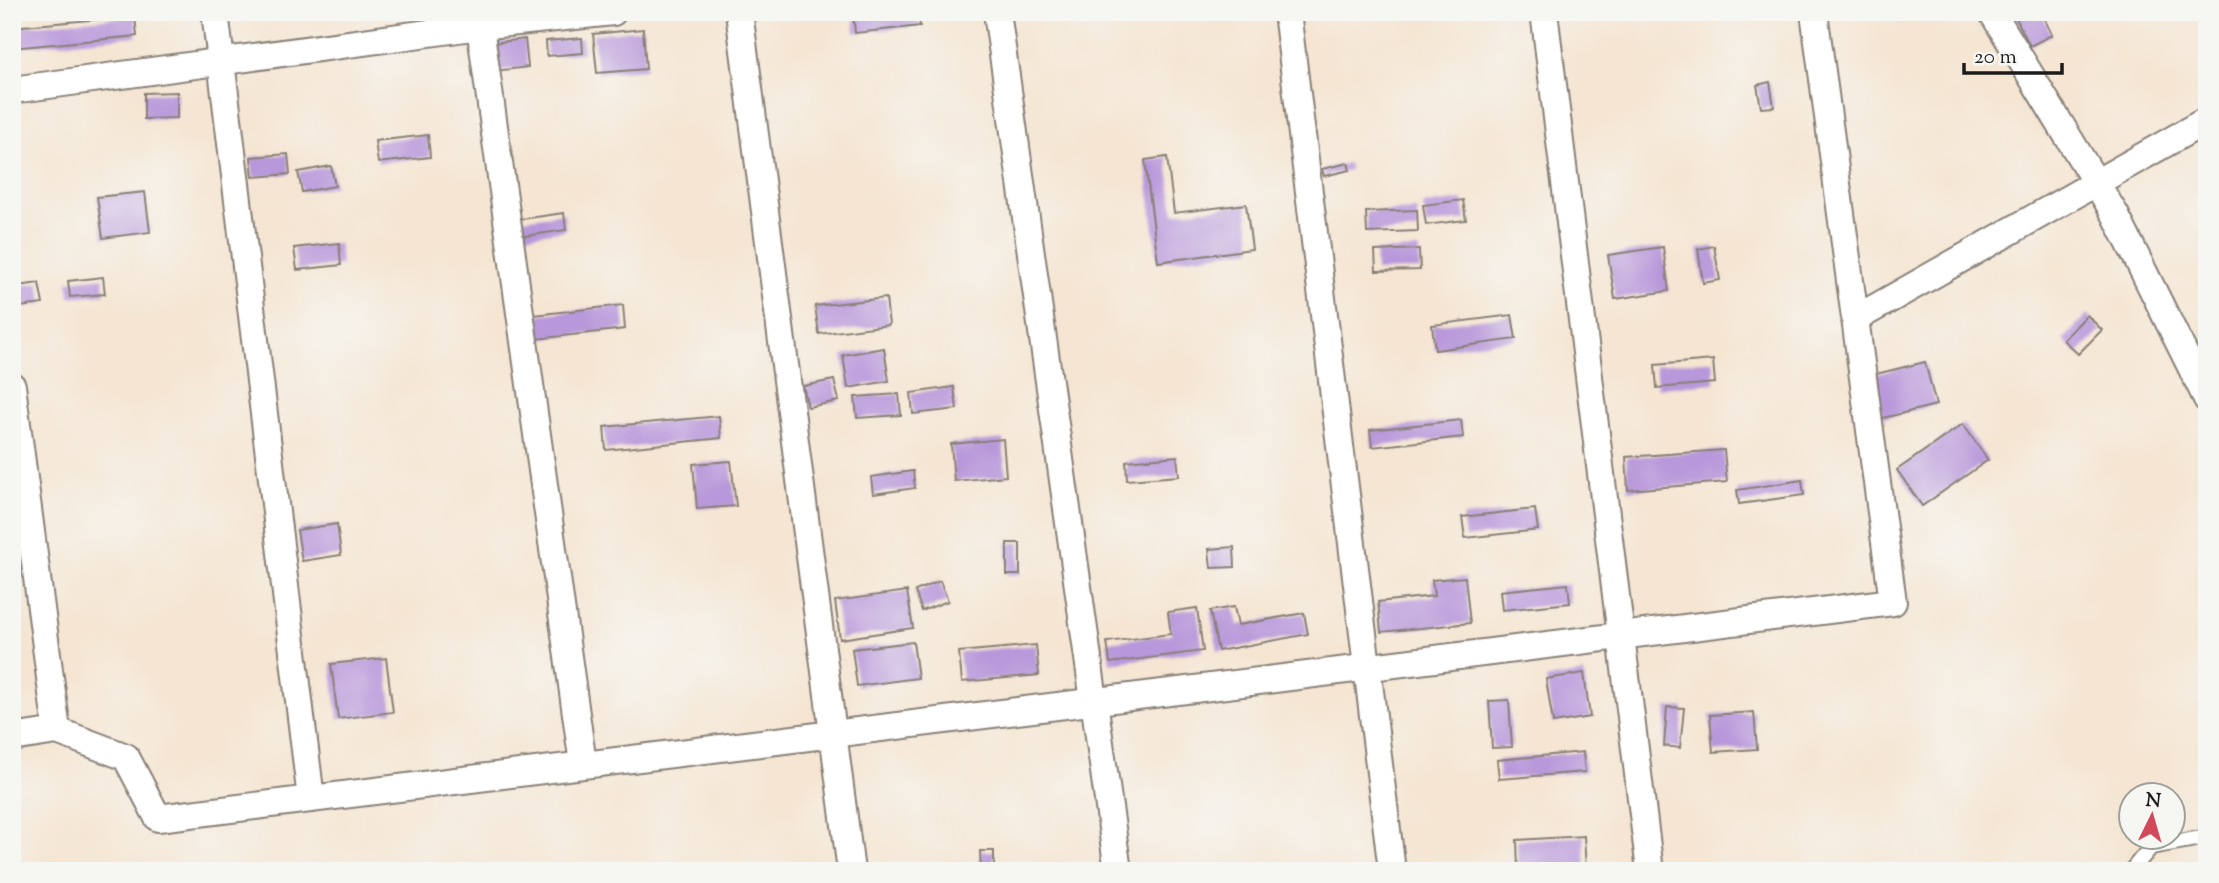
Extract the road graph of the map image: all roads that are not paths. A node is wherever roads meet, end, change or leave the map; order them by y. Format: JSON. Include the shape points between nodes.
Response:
{"nodes":[{"id":1,"x":215,"y":12,"type":"edge"},
{"id":2,"x":613,"y":12,"type":"edge"},
{"id":3,"x":739,"y":12,"type":"edge"},
{"id":4,"x":997,"y":12,"type":"edge"},
{"id":5,"x":1287,"y":12,"type":"edge"},
{"id":6,"x":1544,"y":12,"type":"edge"},
{"id":7,"x":1814,"y":12,"type":"edge"},
{"id":8,"x":1992,"y":12,"type":"edge"},
{"id":9,"x":479,"y":19,"type":"edge"},
{"id":10,"x":221,"y":62,"type":"junction"},
{"id":11,"x":12,"y":90,"type":"edge"},
{"id":12,"x":2207,"y":120,"type":"edge"},
{"id":13,"x":2096,"y":182,"type":"junction"},
{"id":14,"x":1856,"y":319,"type":"junction"},
{"id":15,"x":12,"y":386,"type":"edge"},
{"id":16,"x":2207,"y":399,"type":"edge"},
{"id":17,"x":15,"y":427,"type":"edge"},
{"id":18,"x":1620,"y":636,"type":"junction"},
{"id":19,"x":1367,"y":667,"type":"junction"},
{"id":20,"x":1094,"y":701,"type":"junction"},
{"id":21,"x":57,"y":731,"type":"junction"},
{"id":22,"x":833,"y":734,"type":"junction"},
{"id":23,"x":12,"y":738,"type":"edge"},
{"id":24,"x":583,"y":764,"type":"junction"},
{"id":25,"x":312,"y":799,"type":"junction"},
{"id":26,"x":2207,"y":838,"type":"edge"},
{"id":27,"x":851,"y":871,"type":"edge"},
{"id":28,"x":1118,"y":871,"type":"edge"},
{"id":29,"x":1392,"y":871,"type":"edge"},
{"id":30,"x":1650,"y":871,"type":"edge"},
{"id":31,"x":2131,"y":871,"type":"edge"}],
"edges":[{"from":1,"to":10,"type":"street"},
{"from":2,"to":9,"type":"street"},
{"from":3,"to":22,"type":"street"},
{"from":4,"to":20,"type":"street"},
{"from":5,"to":19,"type":"street"},
{"from":6,"to":18,"type":"street"},
{"from":7,"to":14,"type":"street"},
{"from":8,"to":13,"type":"street"},
{"from":9,"to":10,"type":"street"},
{"from":9,"to":24,"type":"street"},
{"from":10,"to":11,"type":"street"},
{"from":10,"to":25,"type":"street"},
{"from":12,"to":13,"type":"street"},
{"from":13,"to":14,"type":"street"},
{"from":13,"to":16,"type":"street"},
{"from":14,"to":18,"type":"street","via":[[1893,602]]},
{"from":15,"to":17,"type":"street"},
{"from":17,"to":21,"type":"street"},
{"from":18,"to":19,"type":"street"},
{"from":18,"to":30,"type":"street"},
{"from":19,"to":20,"type":"street"},
{"from":19,"to":29,"type":"street"},
{"from":20,"to":22,"type":"street"},
{"from":20,"to":28,"type":"street"},
{"from":21,"to":23,"type":"street"},
{"from":21,"to":25,"type":"street","via":[[126,757],[158,818]]},
{"from":22,"to":24,"type":"street"},
{"from":22,"to":27,"type":"street"},
{"from":24,"to":25,"type":"street"},
{"from":26,"to":31,"type":"lane","via":[[2151,847]]}]}
